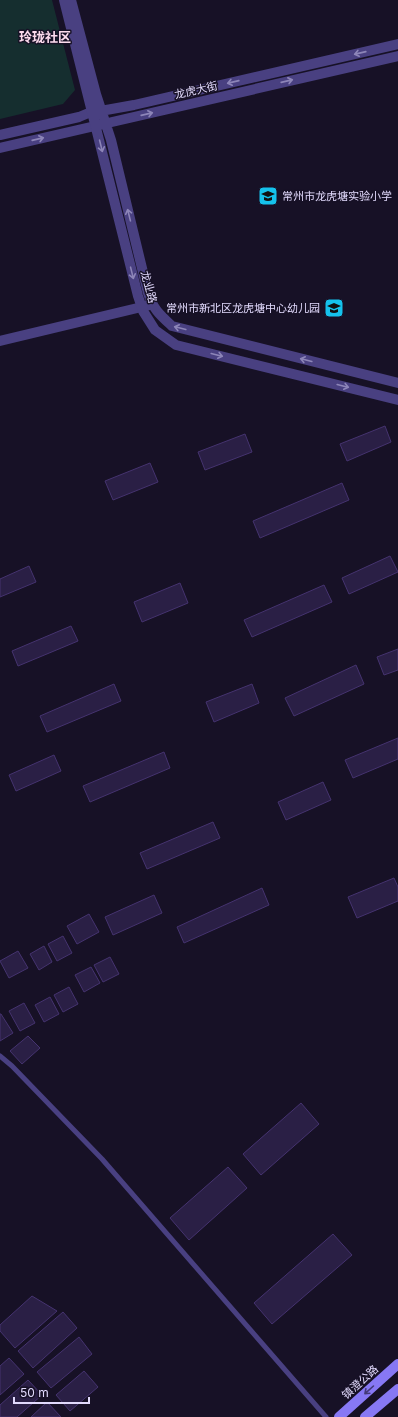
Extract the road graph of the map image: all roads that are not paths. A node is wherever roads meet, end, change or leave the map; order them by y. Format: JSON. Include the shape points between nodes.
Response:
{"nodes":[{"id":1,"x":64,"y":0,"type":"edge"},
{"id":2,"x":72,"y":0,"type":"edge"},
{"id":3,"x":398,"y":44,"type":"edge"},
{"id":4,"x":398,"y":56,"type":"edge"},
{"id":5,"x":96,"y":112,"type":"junction"},
{"id":6,"x":100,"y":124,"type":"junction"},
{"id":7,"x":0,"y":135,"type":"edge"},
{"id":8,"x":0,"y":148,"type":"edge"},
{"id":9,"x":146,"y":306,"type":"junction"},
{"id":10,"x":0,"y":341,"type":"edge"},
{"id":11,"x":398,"y":383,"type":"edge"},
{"id":12,"x":398,"y":400,"type":"edge"},
{"id":13,"x":0,"y":1056,"type":"edge"},
{"id":14,"x":398,"y":1364,"type":"edge"},
{"id":15,"x":398,"y":1389,"type":"edge"},
{"id":16,"x":326,"y":1417,"type":"edge"},
{"id":17,"x":339,"y":1417,"type":"edge"},
{"id":18,"x":365,"y":1417,"type":"edge"}],
"edges":[{"from":1,"to":5,"type":"street","name":"龙业路"},
{"from":2,"to":5,"type":"street","name":"龙业路","via":[[96,94]]},
{"from":3,"to":5,"type":"street","name":"龙虎大街","one_way":true},
{"from":6,"to":4,"type":"street","name":"龙虎大街","one_way":true},
{"from":5,"to":6,"type":"street","name":"龙业路"},
{"from":5,"to":7,"type":"street","name":"龙虎大街"},
{"from":8,"to":6,"type":"street","name":"龙虎大街","one_way":true},
{"from":6,"to":9,"type":"street","name":"龙业路"},
{"from":9,"to":10,"type":"street"},
{"from":11,"to":9,"type":"street","name":"龙业路","one_way":true,"via":[[172,326]]},
{"from":9,"to":12,"type":"street","name":"龙业路","one_way":true,"via":[[155,330],[176,345]]},
{"from":13,"to":16,"type":"lane","via":[[102,1159]]},
{"from":14,"to":17,"type":"main road","name":"镇澄公路","one_way":true},
{"from":15,"to":18,"type":"main road"}]}
